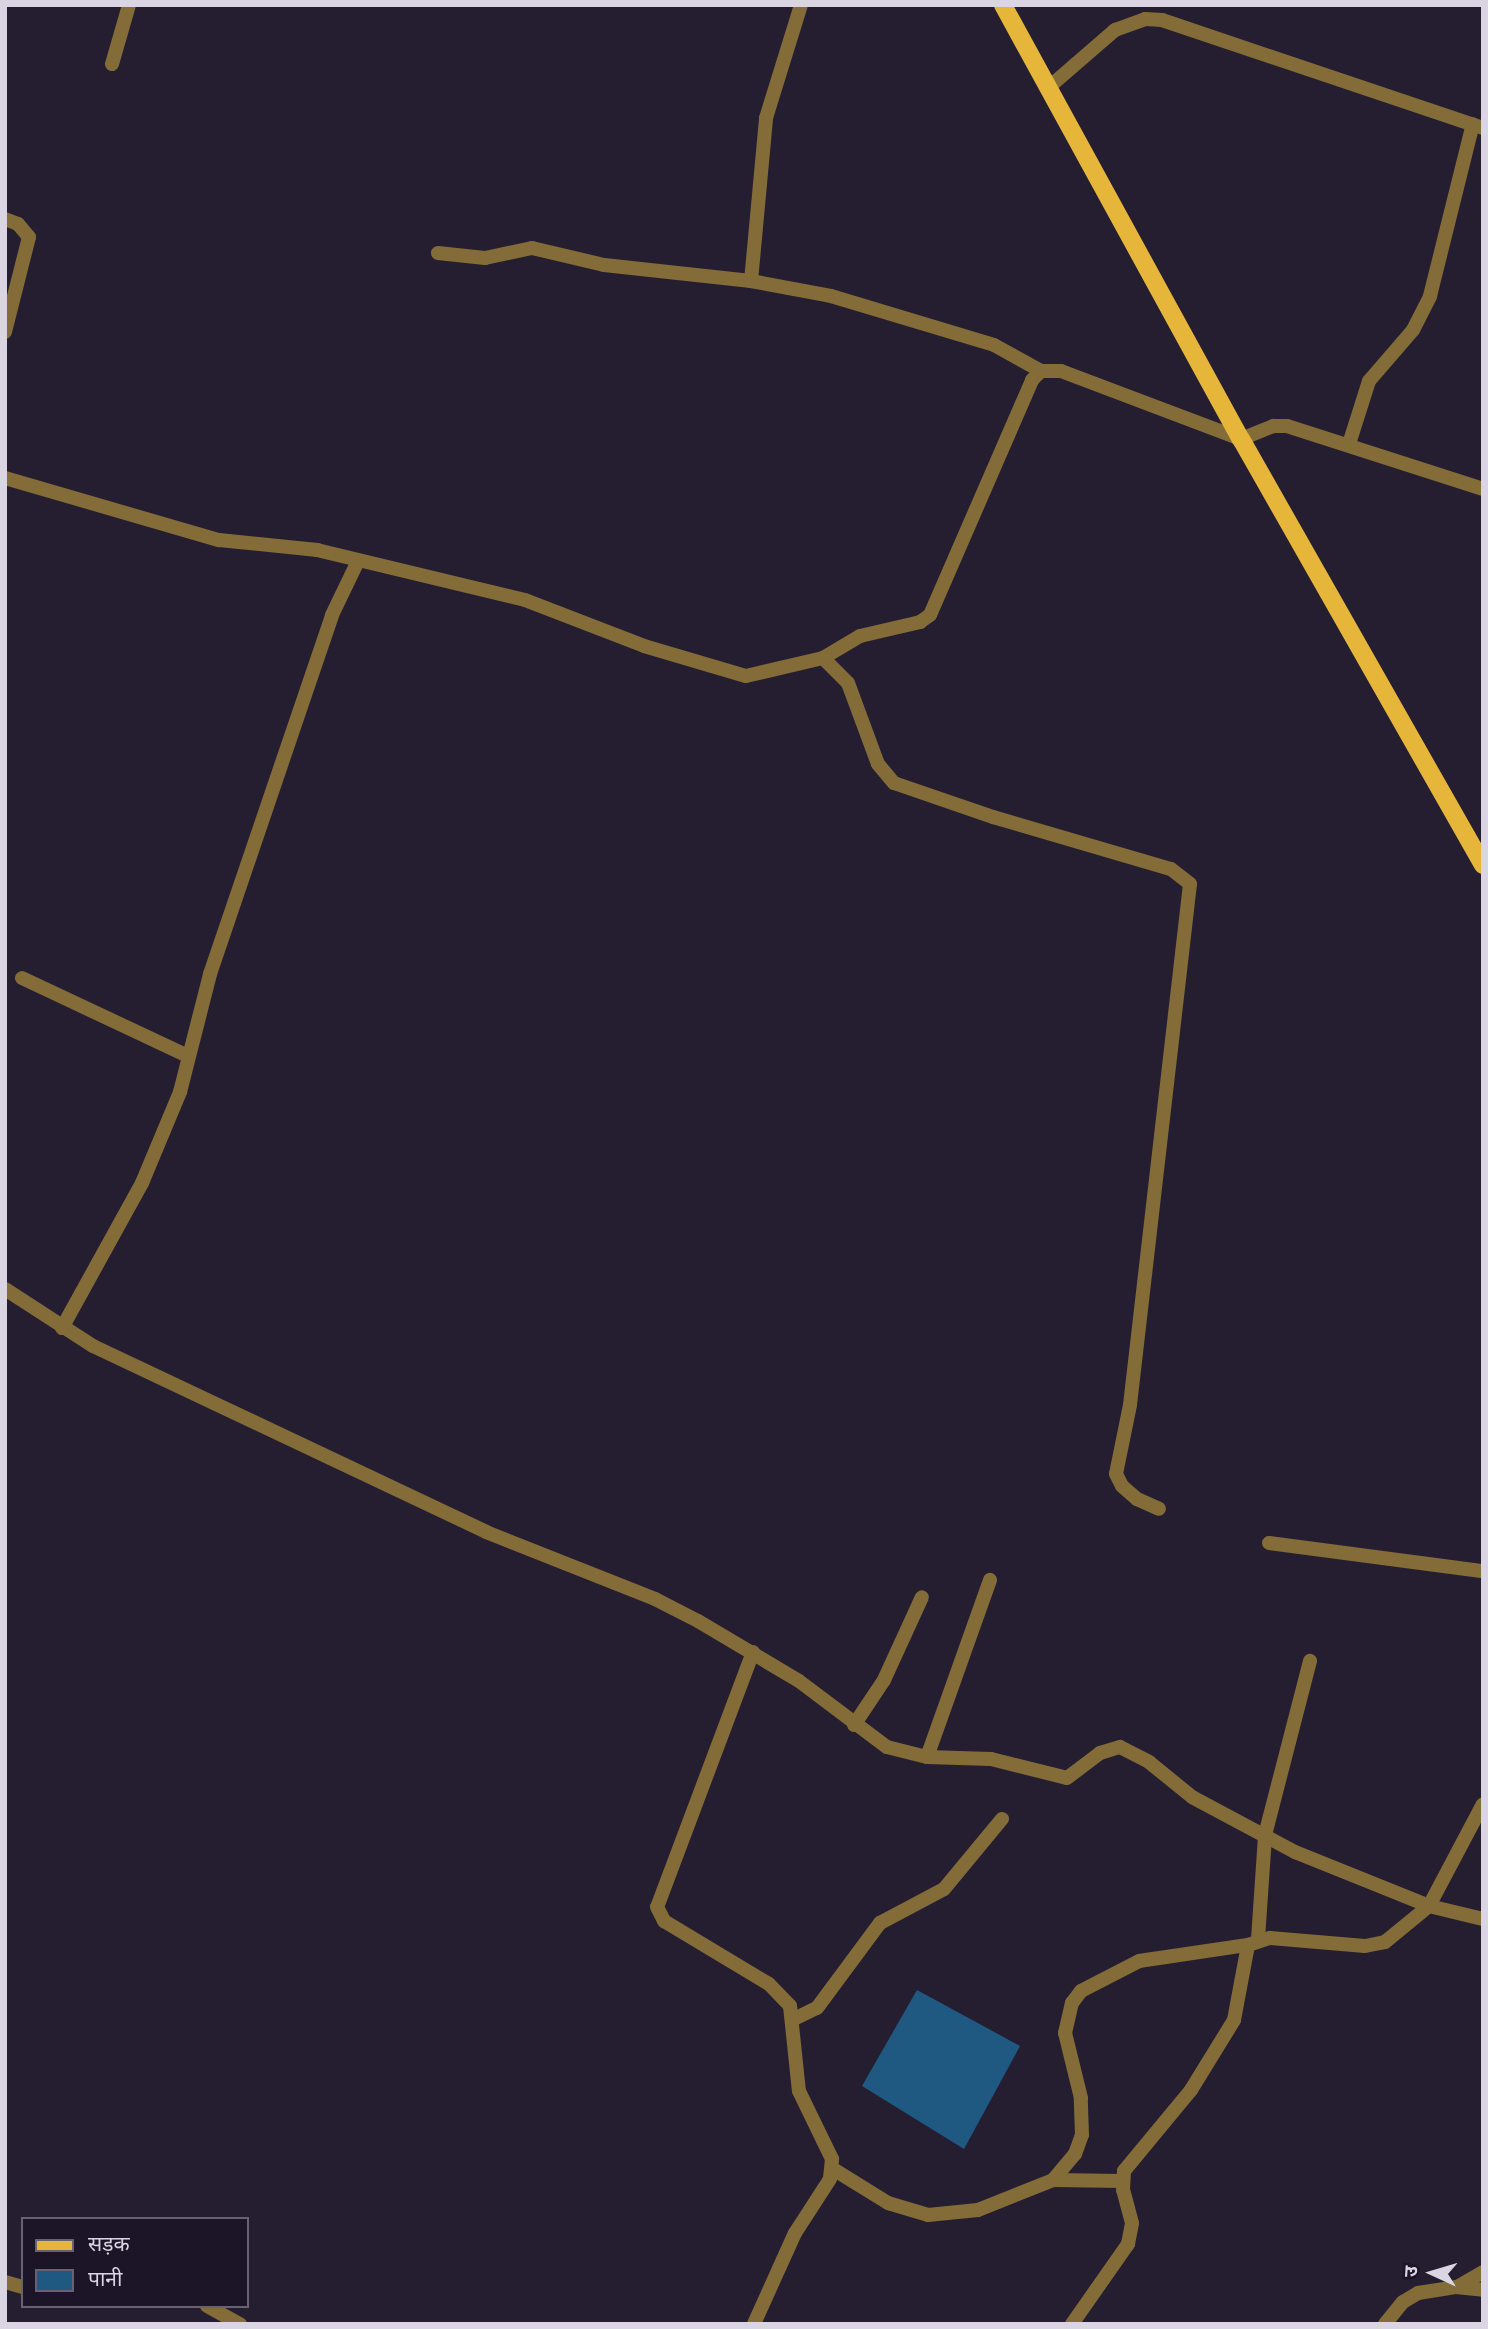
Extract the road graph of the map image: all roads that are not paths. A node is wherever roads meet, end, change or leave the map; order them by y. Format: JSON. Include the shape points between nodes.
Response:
{"nodes":[{"id":1,"x":129,"y":5,"type":"edge"},
{"id":2,"x":801,"y":5,"type":"edge"},
{"id":3,"x":1003,"y":5,"type":"edge"},
{"id":4,"x":112,"y":64,"type":"dead end"},
{"id":5,"x":1048,"y":88,"type":"junction"},
{"id":6,"x":1478,"y":126,"type":"edge"},
{"id":7,"x":12,"y":221,"type":"edge"},
{"id":8,"x":438,"y":253,"type":"dead end"},
{"id":9,"x":751,"y":281,"type":"junction"},
{"id":10,"x":5,"y":332,"type":"edge"},
{"id":11,"x":1041,"y":371,"type":"junction"},
{"id":12,"x":1241,"y":439,"type":"junction"},
{"id":13,"x":1349,"y":444,"type":"junction"},
{"id":14,"x":5,"y":478,"type":"edge"},
{"id":15,"x":1483,"y":489,"type":"edge"},
{"id":16,"x":357,"y":563,"type":"junction"},
{"id":17,"x":823,"y":658,"type":"junction"},
{"id":18,"x":1483,"y":865,"type":"edge"},
{"id":19,"x":22,"y":978,"type":"dead end"},
{"id":20,"x":188,"y":1056,"type":"junction"},
{"id":21,"x":5,"y":1289,"type":"edge"},
{"id":22,"x":62,"y":1328,"type":"junction"},
{"id":23,"x":1159,"y":1509,"type":"dead end"},
{"id":24,"x":1269,"y":1543,"type":"dead end"},
{"id":25,"x":1483,"y":1571,"type":"edge"},
{"id":26,"x":990,"y":1580,"type":"dead end"},
{"id":27,"x":922,"y":1597,"type":"dead end"},
{"id":28,"x":753,"y":1652,"type":"junction"},
{"id":29,"x":1310,"y":1661,"type":"dead end"},
{"id":30,"x":854,"y":1725,"type":"junction"},
{"id":31,"x":927,"y":1757,"type":"junction"},
{"id":32,"x":1483,"y":1804,"type":"edge"},
{"id":33,"x":1002,"y":1819,"type":"dead end"},
{"id":34,"x":1265,"y":1835,"type":"junction"},
{"id":35,"x":1429,"y":1906,"type":"junction"},
{"id":36,"x":1483,"y":1919,"type":"edge"},
{"id":37,"x":1253,"y":1942,"type":"junction"},
{"id":38,"x":794,"y":2019,"type":"junction"},
{"id":39,"x":833,"y":2169,"type":"junction"},
{"id":40,"x":1053,"y":2180,"type":"junction"},
{"id":41,"x":1123,"y":2181,"type":"junction"},
{"id":42,"x":1483,"y":2272,"type":"edge"},
{"id":43,"x":1456,"y":2287,"type":"junction"},
{"id":44,"x":1483,"y":2290,"type":"edge"},
{"id":45,"x":211,"y":2308,"type":"edge"},
{"id":46,"x":240,"y":2324,"type":"edge"},
{"id":47,"x":754,"y":2324,"type":"edge"},
{"id":48,"x":1072,"y":2324,"type":"edge"},
{"id":49,"x":1385,"y":2324,"type":"edge"}],
"edges":[{"from":1,"to":4,"type":"street"},
{"from":2,"to":9,"type":"street","via":[[766,118]]},
{"from":3,"to":5,"type":"main road"},
{"from":5,"to":6,"type":"street","via":[[1115,30],[1145,19],[1162,20]]},
{"from":5,"to":12,"type":"main road"},
{"from":6,"to":13,"type":"street","via":[[1422,316],[1368,381]]},
{"from":7,"to":10,"type":"street","via":[[29,237]]},
{"from":8,"to":9,"type":"street","via":[[485,258],[532,248],[604,265]]},
{"from":9,"to":11,"type":"street","via":[[889,310],[994,345]]},
{"from":11,"to":12,"type":"street","via":[[1061,371]]},
{"from":11,"to":17,"type":"street","via":[[1032,380],[930,615],[920,622],[860,636]]},
{"from":12,"to":13,"type":"street","via":[[1273,426],[1287,426]]},
{"from":12,"to":18,"type":"main road"},
{"from":13,"to":15,"type":"street"},
{"from":14,"to":16,"type":"street","via":[[158,526],[219,540],[317,550]]},
{"from":16,"to":17,"type":"street","via":[[525,600],[732,674],[759,675]]},
{"from":16,"to":20,"type":"street","via":[[332,615],[210,974]]},
{"from":17,"to":23,"type":"street","via":[[848,683],[878,764],[894,783],[1171,869],[1190,884],[1130,1405],[1116,1474],[1129,1493]]},
{"from":19,"to":20,"type":"street"},
{"from":20,"to":22,"type":"street","via":[[180,1092],[142,1183]]},
{"from":21,"to":22,"type":"street"},
{"from":22,"to":28,"type":"street","via":[[486,1532],[655,1600]]},
{"from":24,"to":25,"type":"street"},
{"from":26,"to":31,"type":"street"},
{"from":27,"to":30,"type":"street","via":[[894,1661]]},
{"from":28,"to":30,"type":"street"},
{"from":28,"to":38,"type":"street","via":[[657,1907],[664,1921],[781,1994]]},
{"from":29,"to":34,"type":"street"},
{"from":30,"to":31,"type":"street","via":[[887,1746]]},
{"from":31,"to":34,"type":"street","via":[[991,1759],[1067,1779],[1100,1753],[1120,1747],[1149,1762],[1185,1793]]},
{"from":32,"to":35,"type":"street"},
{"from":33,"to":38,"type":"street","via":[[944,1889],[880,1923],[817,2008]]},
{"from":34,"to":35,"type":"street"},
{"from":34,"to":37,"type":"street"},
{"from":35,"to":36,"type":"street"},
{"from":35,"to":37,"type":"street","via":[[1385,1942]]},
{"from":37,"to":40,"type":"street","via":[[1147,1959],[1116,1970],[1081,1991],[1072,2003],[1065,2033],[1081,2098],[1083,2135],[1071,2160]]},
{"from":37,"to":41,"type":"street","via":[[1241,1971],[1240,2004],[1222,2044],[1191,2090],[1131,2160]]},
{"from":38,"to":39,"type":"street","via":[[799,2091]]},
{"from":39,"to":40,"type":"street","via":[[888,2203],[928,2215],[978,2210]]},
{"from":39,"to":47,"type":"street","via":[[779,2264]]},
{"from":40,"to":41,"type":"street"},
{"from":41,"to":48,"type":"street","via":[[1132,2223],[1128,2244]]},
{"from":42,"to":43,"type":"street"},
{"from":43,"to":44,"type":"street"},
{"from":43,"to":49,"type":"street","via":[[1418,2293],[1403,2302]]},
{"from":45,"to":46,"type":"street"}]}
